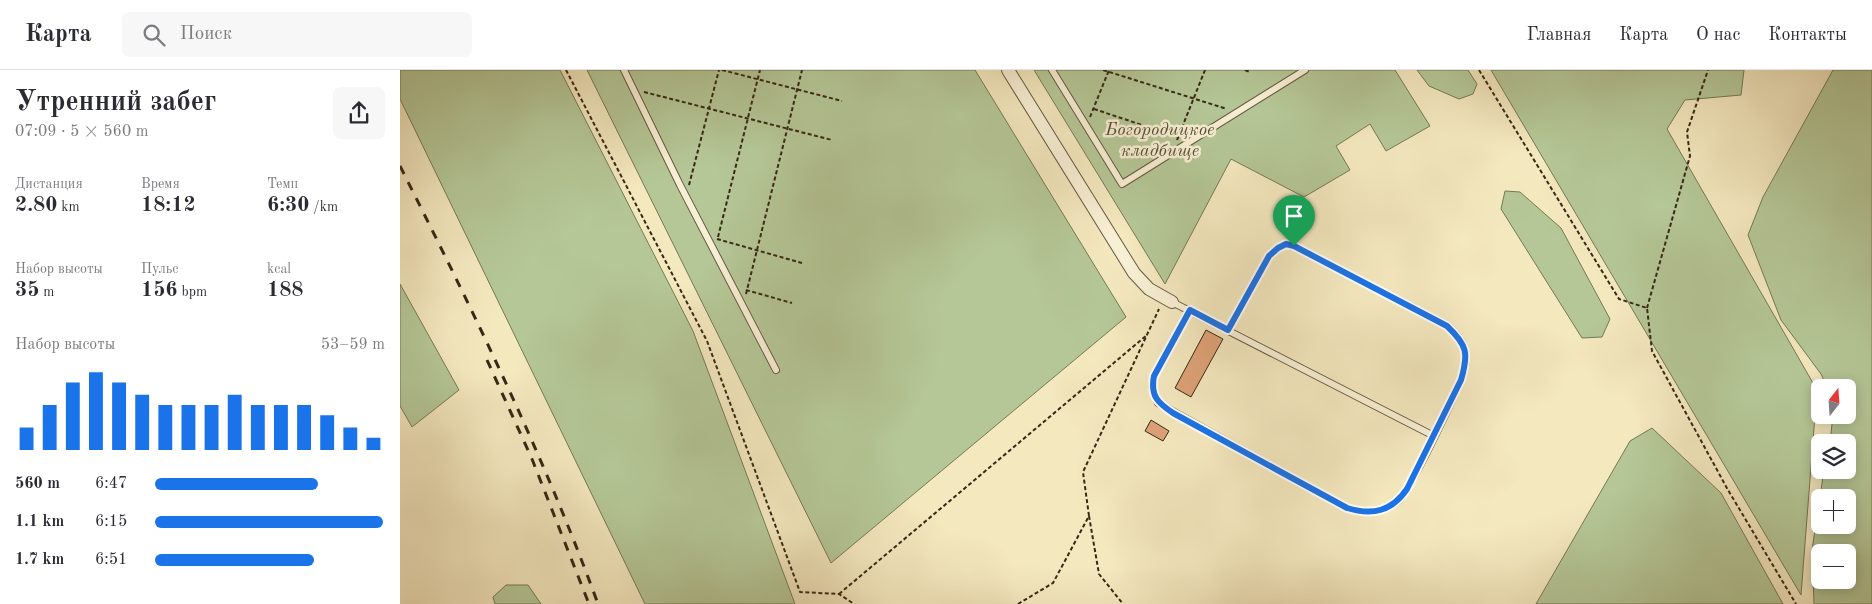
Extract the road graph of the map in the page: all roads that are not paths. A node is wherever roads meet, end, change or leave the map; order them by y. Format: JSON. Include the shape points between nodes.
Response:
{"nodes":[{"id":1,"x":624,"y":70,"type":"edge"},
{"id":2,"x":1008,"y":70,"type":"edge"},
{"id":3,"x":1052,"y":70,"type":"edge"},
{"id":4,"x":1305,"y":70,"type":"edge"},
{"id":5,"x":1168,"y":300,"type":"joint"},
{"id":6,"x":1190,"y":310,"type":"junction"},
{"id":7,"x":1228,"y":330,"type":"junction"},
{"id":8,"x":776,"y":370,"type":"dead end"},
{"id":9,"x":1434,"y":436,"type":"junction"}],
"edges":[{"from":1,"to":8,"type":"lane"},
{"from":2,"to":5,"type":"street","via":[[1134,274],[1149,289]]},
{"from":3,"to":4,"type":"lane","via":[[1122,184]]},
{"from":5,"to":6,"type":"lane"},
{"from":6,"to":7,"type":"lane"},
{"from":6,"to":9,"type":"lane","via":[[1154,376],[1152,386],[1158,403],[1347,508],[1374,512],[1399,501]]},
{"from":7,"to":9,"type":"lane"},
{"from":7,"to":9,"type":"lane","via":[[1269,256],[1286,244],[1294,246],[1447,326],[1459,338],[1466,350],[1466,363]]}]}
